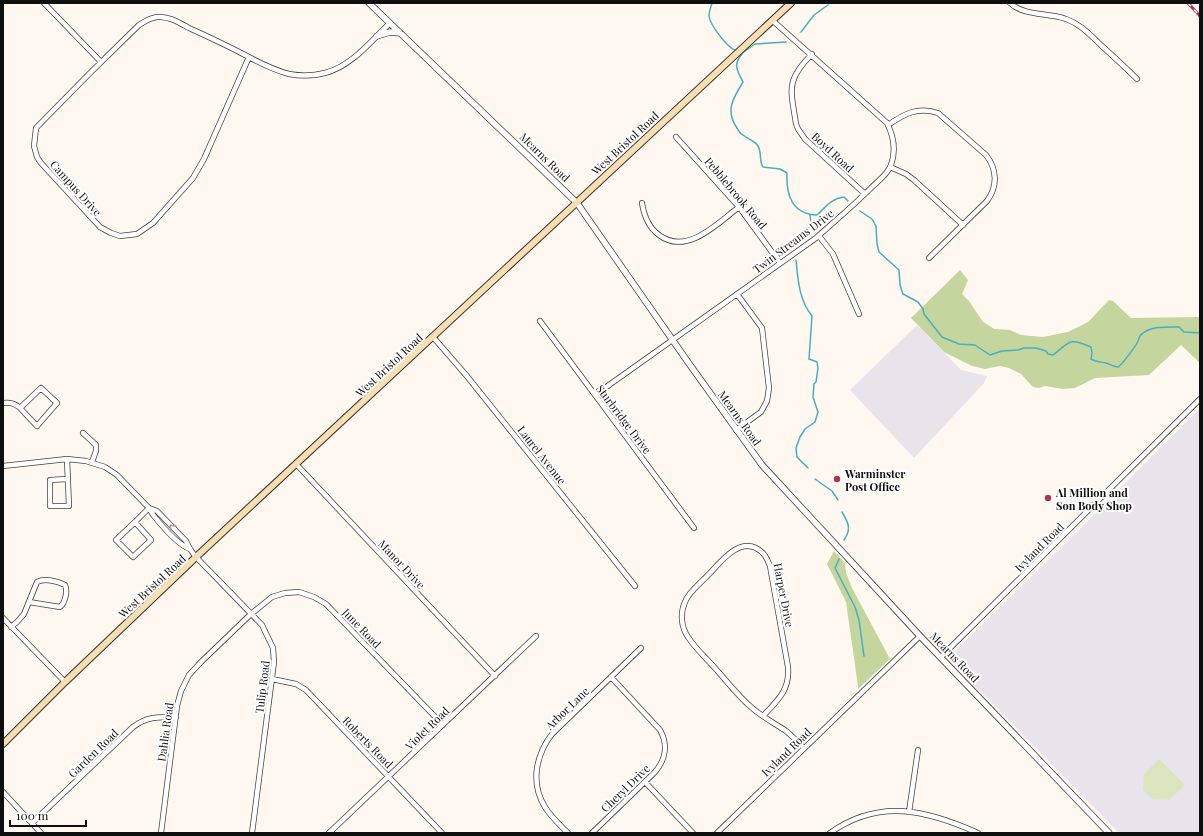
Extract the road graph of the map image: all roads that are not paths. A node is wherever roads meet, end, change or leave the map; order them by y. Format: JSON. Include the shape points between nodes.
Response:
{"nodes":[{"id":1,"x":44,"y":3,"type":"edge"},
{"id":2,"x":369,"y":3,"type":"edge"},
{"id":3,"x":791,"y":3,"type":"edge"},
{"id":4,"x":1010,"y":3,"type":"edge"},
{"id":5,"x":772,"y":20,"type":"junction"},
{"id":6,"x":390,"y":23,"type":"junction"},
{"id":7,"x":401,"y":33,"type":"junction"},
{"id":8,"x":377,"y":36,"type":"junction"},
{"id":9,"x":812,"y":54,"type":"junction"},
{"id":10,"x":249,"y":57,"type":"junction"},
{"id":11,"x":101,"y":62,"type":"junction"},
{"id":12,"x":1137,"y":79,"type":"dead end"},
{"id":13,"x":888,"y":125,"type":"junction"},
{"id":14,"x":676,"y":137,"type":"dead end"},
{"id":15,"x":890,"y":167,"type":"junction"},
{"id":16,"x":865,"y":194,"type":"junction"},
{"id":17,"x":577,"y":203,"type":"junction"},
{"id":18,"x":642,"y":203,"type":"dead end"},
{"id":19,"x":739,"y":207,"type":"junction"},
{"id":20,"x":963,"y":225,"type":"junction"},
{"id":21,"x":819,"y":236,"type":"junction"},
{"id":22,"x":929,"y":258,"type":"dead end"},
{"id":23,"x":780,"y":263,"type":"junction"},
{"id":24,"x":737,"y":294,"type":"junction"},
{"id":25,"x":859,"y":314,"type":"dead end"},
{"id":26,"x":540,"y":321,"type":"dead end"},
{"id":27,"x":433,"y":337,"type":"junction"},
{"id":28,"x":672,"y":340,"type":"junction"},
{"id":29,"x":595,"y":395,"type":"junction"},
{"id":30,"x":1200,"y":399,"type":"edge"},
{"id":31,"x":3,"y":403,"type":"edge"},
{"id":32,"x":20,"y":408,"type":"junction"},
{"id":33,"x":736,"y":430,"type":"junction"},
{"id":34,"x":83,"y":433,"type":"dead end"},
{"id":35,"x":67,"y":459,"type":"junction"},
{"id":36,"x":92,"y":462,"type":"junction"},
{"id":37,"x":296,"y":465,"type":"junction"},
{"id":38,"x":3,"y":466,"type":"edge"},
{"id":39,"x":67,"y":479,"type":"junction"},
{"id":40,"x":149,"y":508,"type":"junction"},
{"id":41,"x":135,"y":522,"type":"junction"},
{"id":42,"x":694,"y":528,"type":"dead end"},
{"id":43,"x":196,"y":557,"type":"junction"},
{"id":44,"x":635,"y":586,"type":"dead end"},
{"id":45,"x":29,"y":602,"type":"junction"},
{"id":46,"x":251,"y":614,"type":"junction"},
{"id":47,"x":3,"y":618,"type":"edge"},
{"id":48,"x":11,"y":627,"type":"junction"},
{"id":49,"x":536,"y":636,"type":"dead end"},
{"id":50,"x":920,"y":636,"type":"junction"},
{"id":51,"x":641,"y":648,"type":"dead end"},
{"id":52,"x":941,"y":657,"type":"junction"},
{"id":53,"x":495,"y":676,"type":"junction"},
{"id":54,"x":611,"y":677,"type":"junction"},
{"id":55,"x":272,"y":679,"type":"junction"},
{"id":56,"x":65,"y":682,"type":"junction"},
{"id":57,"x":764,"y":716,"type":"junction"},
{"id":58,"x":176,"y":718,"type":"junction"},
{"id":59,"x":443,"y":725,"type":"junction"},
{"id":60,"x":3,"y":744,"type":"edge"},
{"id":61,"x":804,"y":748,"type":"junction"},
{"id":62,"x":918,"y":750,"type":"dead end"},
{"id":63,"x":389,"y":777,"type":"junction"},
{"id":64,"x":645,"y":782,"type":"junction"},
{"id":65,"x":3,"y":792,"type":"edge"},
{"id":66,"x":909,"y":812,"type":"junction"},
{"id":67,"x":32,"y":823,"type":"junction"},
{"id":68,"x":41,"y":833,"type":"edge"},
{"id":69,"x":161,"y":833,"type":"edge"},
{"id":70,"x":252,"y":833,"type":"edge"},
{"id":71,"x":329,"y":833,"type":"edge"},
{"id":72,"x":442,"y":833,"type":"edge"},
{"id":73,"x":568,"y":833,"type":"edge"},
{"id":74,"x":592,"y":833,"type":"edge"},
{"id":75,"x":693,"y":833,"type":"edge"},
{"id":76,"x":717,"y":833,"type":"edge"},
{"id":77,"x":830,"y":833,"type":"edge"},
{"id":78,"x":978,"y":833,"type":"edge"},
{"id":79,"x":1109,"y":833,"type":"edge"}],
"edges":[{"from":1,"to":11,"type":"street"},
{"from":2,"to":6,"type":"street","name":"Mearns Road"},
{"from":3,"to":5,"type":"main road","name":"West Bristol Road"},
{"from":4,"to":12,"type":"street","via":[[1028,13],[1061,18],[1076,24]]},
{"from":5,"to":9,"type":"street","name":"Twin Streams Drive"},
{"from":5,"to":17,"type":"main road","name":"West Bristol Road"},
{"from":6,"to":7,"type":"street","name":"Mearns Road"},
{"from":6,"to":8,"type":"street","name":"Campus Drive"},
{"from":7,"to":8,"type":"street","via":[[384,33]]},
{"from":7,"to":17,"type":"street","name":"Mearns Road"},
{"from":8,"to":10,"type":"street","name":"Campus Drive","via":[[345,64],[315,74],[290,74]]},
{"from":9,"to":13,"type":"street","name":"Twin Streams Drive"},
{"from":9,"to":16,"type":"street","name":"Boyd Road","via":[[798,70],[791,85],[796,124],[805,139]]},
{"from":10,"to":11,"type":"street","name":"Campus Drive","via":[[168,18],[158,17],[139,25]]},
{"from":10,"to":11,"type":"street","name":"Campus Drive","via":[[204,160],[193,178],[153,223],[137,234],[120,236],[100,228],[41,163],[34,146],[36,128]]},
{"from":13,"to":15,"type":"street","name":"Twin Streams Drive","via":[[894,145]]},
{"from":13,"to":20,"type":"street","via":[[911,112],[931,110],[942,116],[986,154],[994,170],[993,190]]},
{"from":14,"to":19,"type":"street","name":"Pebblebrook Road"},
{"from":15,"to":16,"type":"street","name":"Twin Streams Drive"},
{"from":15,"to":20,"type":"street","via":[[914,180]]},
{"from":16,"to":21,"type":"street","name":"Twin Streams Drive"},
{"from":17,"to":27,"type":"main road","name":"West Bristol Road"},
{"from":17,"to":28,"type":"street","name":"Mearns Road"},
{"from":18,"to":19,"type":"street","via":[[650,226],[662,237],[676,242],[699,237]]},
{"from":19,"to":23,"type":"street","name":"Pebblebrook Road"},
{"from":20,"to":22,"type":"street"},
{"from":21,"to":23,"type":"street","name":"Twin Streams Drive"},
{"from":21,"to":25,"type":"street","via":[[833,254]]},
{"from":23,"to":24,"type":"street","name":"Twin Streams Drive"},
{"from":24,"to":28,"type":"street","name":"Twin Streams Drive"},
{"from":24,"to":33,"type":"street","via":[[762,328],[769,388],[767,401],[761,412]]},
{"from":26,"to":29,"type":"street","name":"Sturbridge Drive"},
{"from":27,"to":37,"type":"main road","name":"West Bristol Road"},
{"from":27,"to":44,"type":"street","name":"Laurel Avenue"},
{"from":28,"to":29,"type":"street","name":"Twin Streams Drive"},
{"from":28,"to":33,"type":"street","name":"Mearns Road"},
{"from":29,"to":42,"type":"street","name":"Sturbridge Drive"},
{"from":30,"to":52,"type":"street","name":"Ivyland Road"},
{"from":31,"to":32,"type":"street","via":[[16,404]]},
{"from":32,"to":32,"type":"street","via":[[42,388],[57,404],[37,426]]},
{"from":33,"to":50,"type":"street","name":"Mearns Road","via":[[762,465]]},
{"from":34,"to":36,"type":"street","via":[[96,445]]},
{"from":35,"to":36,"type":"street","name":"Tulip Road"},
{"from":35,"to":38,"type":"street","name":"Tulip Road"},
{"from":35,"to":39,"type":"street"},
{"from":36,"to":40,"type":"street","name":"Tulip Road","via":[[117,475]]},
{"from":37,"to":43,"type":"main road","name":"West Bristol Road"},
{"from":37,"to":53,"type":"street","name":"Manor Drive"},
{"from":39,"to":39,"type":"street","via":[[69,506],[50,506],[50,480]]},
{"from":40,"to":41,"type":"street"},
{"from":40,"to":43,"type":"street","name":"Tulip Road","via":[[152,515]]},
{"from":41,"to":41,"type":"street","via":[[151,540],[133,557],[116,540]]},
{"from":43,"to":46,"type":"street","name":"Tulip Road"},
{"from":43,"to":56,"type":"main road","name":"West Bristol Road"},
{"from":45,"to":45,"type":"street","via":[[35,585],[41,580],[65,584],[64,603],[60,607]]},
{"from":45,"to":48,"type":"street","via":[[24,614]]},
{"from":46,"to":55,"type":"street","name":"Tulip Road","via":[[271,642],[274,654]]},
{"from":46,"to":58,"type":"street","name":"Dahlia Road","via":[[189,675],[181,691]]},
{"from":46,"to":59,"type":"street","name":"June Road","via":[[266,600],[285,593],[299,592],[321,600]]},
{"from":47,"to":48,"type":"street"},
{"from":48,"to":56,"type":"street"},
{"from":49,"to":53,"type":"street","name":"Violet Road"},
{"from":50,"to":52,"type":"street","name":"Mearns Road"},
{"from":50,"to":61,"type":"street","name":"Ivyland Road"},
{"from":51,"to":54,"type":"street","name":"Arbor Lane"},
{"from":52,"to":79,"type":"street","name":"Mearns Road"},
{"from":53,"to":59,"type":"street","name":"Violet Road"},
{"from":54,"to":64,"type":"street","name":"Cheryl Drive","via":[[663,735],[663,760]]},
{"from":54,"to":73,"type":"street","name":"Arbor Lane","via":[[552,734],[540,756],[537,772],[539,794],[549,813]]},
{"from":55,"to":63,"type":"street","name":"Roberts Road","via":[[296,684],[306,690]]},
{"from":55,"to":70,"type":"street","name":"Tulip Road"},
{"from":56,"to":60,"type":"main road","name":"West Bristol Road"},
{"from":57,"to":57,"type":"street","name":"Harper Drive","via":[[751,707],[693,643],[684,629],[682,619],[688,595],[727,556],[744,546],[752,546],[768,559],[788,667],[786,687]]},
{"from":57,"to":61,"type":"street","name":"Harper Drive"},
{"from":58,"to":67,"type":"street","name":"Garden Road","via":[[149,718],[133,726]]},
{"from":58,"to":69,"type":"street","name":"Dahlia Road"},
{"from":59,"to":63,"type":"street","name":"Violet Road"},
{"from":61,"to":76,"type":"street","name":"Ivyland Road"},
{"from":62,"to":66,"type":"street"},
{"from":63,"to":71,"type":"street","name":"Violet Road"},
{"from":63,"to":72,"type":"street","name":"Roberts Road"},
{"from":64,"to":74,"type":"street","name":"Cheryl Drive"},
{"from":64,"to":75,"type":"street"},
{"from":65,"to":67,"type":"street"},
{"from":66,"to":77,"type":"street","via":[[888,810],[874,813],[849,821]]},
{"from":66,"to":78,"type":"street","via":[[938,818]]},
{"from":67,"to":68,"type":"street"}]}
